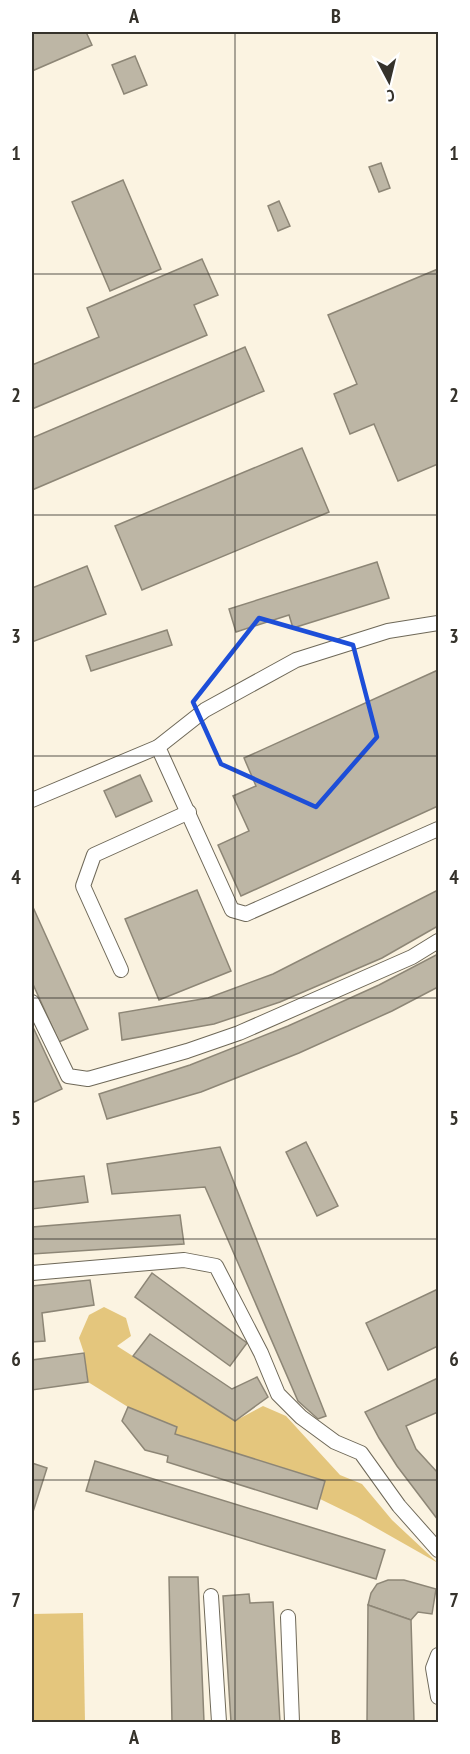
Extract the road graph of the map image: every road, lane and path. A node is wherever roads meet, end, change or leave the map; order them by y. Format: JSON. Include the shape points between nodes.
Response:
{"nodes":[{"id":1,"x":438,"y":623,"type":"edge"},
{"id":2,"x":158,"y":747,"type":"junction"},
{"id":3,"x":32,"y":800,"type":"edge"},
{"id":4,"x":189,"y":812,"type":"junction"},
{"id":5,"x":438,"y":829,"type":"edge"},
{"id":6,"x":438,"y":942,"type":"edge"},
{"id":7,"x":121,"y":970,"type":"dead end"},
{"id":8,"x":32,"y":1002,"type":"edge"},
{"id":9,"x":32,"y":1273,"type":"edge"},
{"id":10,"x":438,"y":1550,"type":"edge"},
{"id":11,"x":211,"y":1596,"type":"dead end"},
{"id":12,"x":288,"y":1617,"type":"dead end"},
{"id":13,"x":438,"y":1655,"type":"edge"},
{"id":14,"x":438,"y":1697,"type":"edge"},
{"id":15,"x":219,"y":1722,"type":"edge"},
{"id":16,"x":292,"y":1722,"type":"edge"}],
"edges":[{"from":1,"to":2,"type":"lane","via":[[388,632],[296,660],[205,710]]},
{"from":2,"to":3,"type":"lane"},
{"from":2,"to":4,"type":"lane"},
{"from":4,"to":5,"type":"lane","via":[[232,910],[246,914]]},
{"from":4,"to":7,"type":"lane","via":[[94,855],[82,885]]},
{"from":6,"to":8,"type":"lane","via":[[239,1033],[187,1052],[88,1079],[68,1076]]},
{"from":9,"to":10,"type":"lane","via":[[184,1260],[216,1266],[278,1394],[334,1442],[361,1453],[399,1506]]},
{"from":11,"to":15,"type":"lane"},
{"from":12,"to":16,"type":"lane"},
{"from":13,"to":14,"type":"lane","via":[[433,1668]]}]}
